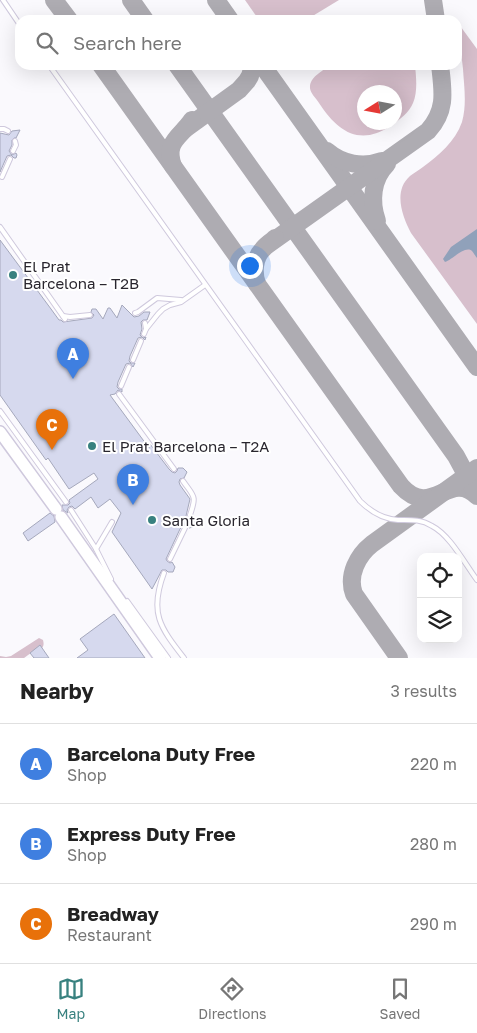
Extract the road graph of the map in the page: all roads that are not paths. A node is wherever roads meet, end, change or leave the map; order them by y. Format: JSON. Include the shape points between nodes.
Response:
{"nodes":[{"id":1,"x":3,"y":0,"type":"edge"},
{"id":2,"x":15,"y":17,"type":"edge"},
{"id":3,"x":53,"y":70,"type":"edge"},
{"id":4,"x":0,"y":129,"type":"edge"},
{"id":5,"x":8,"y":131,"type":"dead end"},
{"id":6,"x":15,"y":141,"type":"dead end"},
{"id":7,"x":14,"y":150,"type":"dead end"},
{"id":8,"x":10,"y":159,"type":"dead end"},
{"id":9,"x":2,"y":177,"type":"dead end"},
{"id":10,"x":0,"y":227,"type":"edge"},
{"id":11,"x":205,"y":285,"type":"junction"},
{"id":12,"x":186,"y":298,"type":"junction"},
{"id":13,"x":134,"y":313,"type":"dead end"},
{"id":14,"x":90,"y":316,"type":"dead end"},
{"id":15,"x":145,"y":323,"type":"dead end"},
{"id":16,"x":141,"y":341,"type":"dead end"},
{"id":17,"x":133,"y":360,"type":"dead end"},
{"id":18,"x":129,"y":367,"type":"dead end"},
{"id":19,"x":121,"y":386,"type":"dead end"},
{"id":20,"x":120,"y":395,"type":"dead end"},
{"id":21,"x":0,"y":411,"type":"edge"},
{"id":22,"x":0,"y":432,"type":"edge"},
{"id":23,"x":174,"y":469,"type":"dead end"},
{"id":24,"x":183,"y":481,"type":"dead end"},
{"id":25,"x":66,"y":502,"type":"dead end"},
{"id":26,"x":63,"y":512,"type":"junction"},
{"id":27,"x":190,"y":515,"type":"dead end"},
{"id":28,"x":112,"y":522,"type":"dead end"},
{"id":29,"x":185,"y":528,"type":"dead end"},
{"id":30,"x":96,"y":549,"type":"junction"},
{"id":31,"x":170,"y":559,"type":"dead end"},
{"id":32,"x":164,"y":573,"type":"dead end"},
{"id":33,"x":112,"y":580,"type":"dead end"},
{"id":34,"x":477,"y":580,"type":"edge"},
{"id":35,"x":122,"y":595,"type":"dead end"},
{"id":36,"x":160,"y":658,"type":"edge"},
{"id":37,"x":168,"y":658,"type":"edge"},
{"id":38,"x":184,"y":658,"type":"edge"}],
"edges":[{"from":1,"to":2,"type":"lane"},
{"from":3,"to":11,"type":"lane"},
{"from":4,"to":5,"type":"lane"},
{"from":6,"to":7,"type":"lane"},
{"from":8,"to":9,"type":"lane"},
{"from":10,"to":14,"type":"lane","via":[[64,318]]},
{"from":11,"to":12,"type":"lane"},
{"from":11,"to":34,"type":"lane","via":[[360,501],[372,512],[386,518],[420,521],[434,526],[448,539]]},
{"from":12,"to":13,"type":"lane","via":[[157,298]]},
{"from":12,"to":15,"type":"lane","via":[[163,309],[145,332]]},
{"from":16,"to":17,"type":"lane"},
{"from":18,"to":19,"type":"lane"},
{"from":20,"to":23,"type":"lane"},
{"from":21,"to":25,"type":"lane"},
{"from":22,"to":26,"type":"main road"},
{"from":24,"to":27,"type":"lane","via":[[194,499]]},
{"from":26,"to":30,"type":"lane"},
{"from":26,"to":36,"type":"main road"},
{"from":28,"to":30,"type":"lane"},
{"from":29,"to":31,"type":"lane"},
{"from":30,"to":33,"type":"lane"},
{"from":32,"to":38,"type":"lane","via":[[157,592],[158,615]]},
{"from":35,"to":37,"type":"lane"}]}
